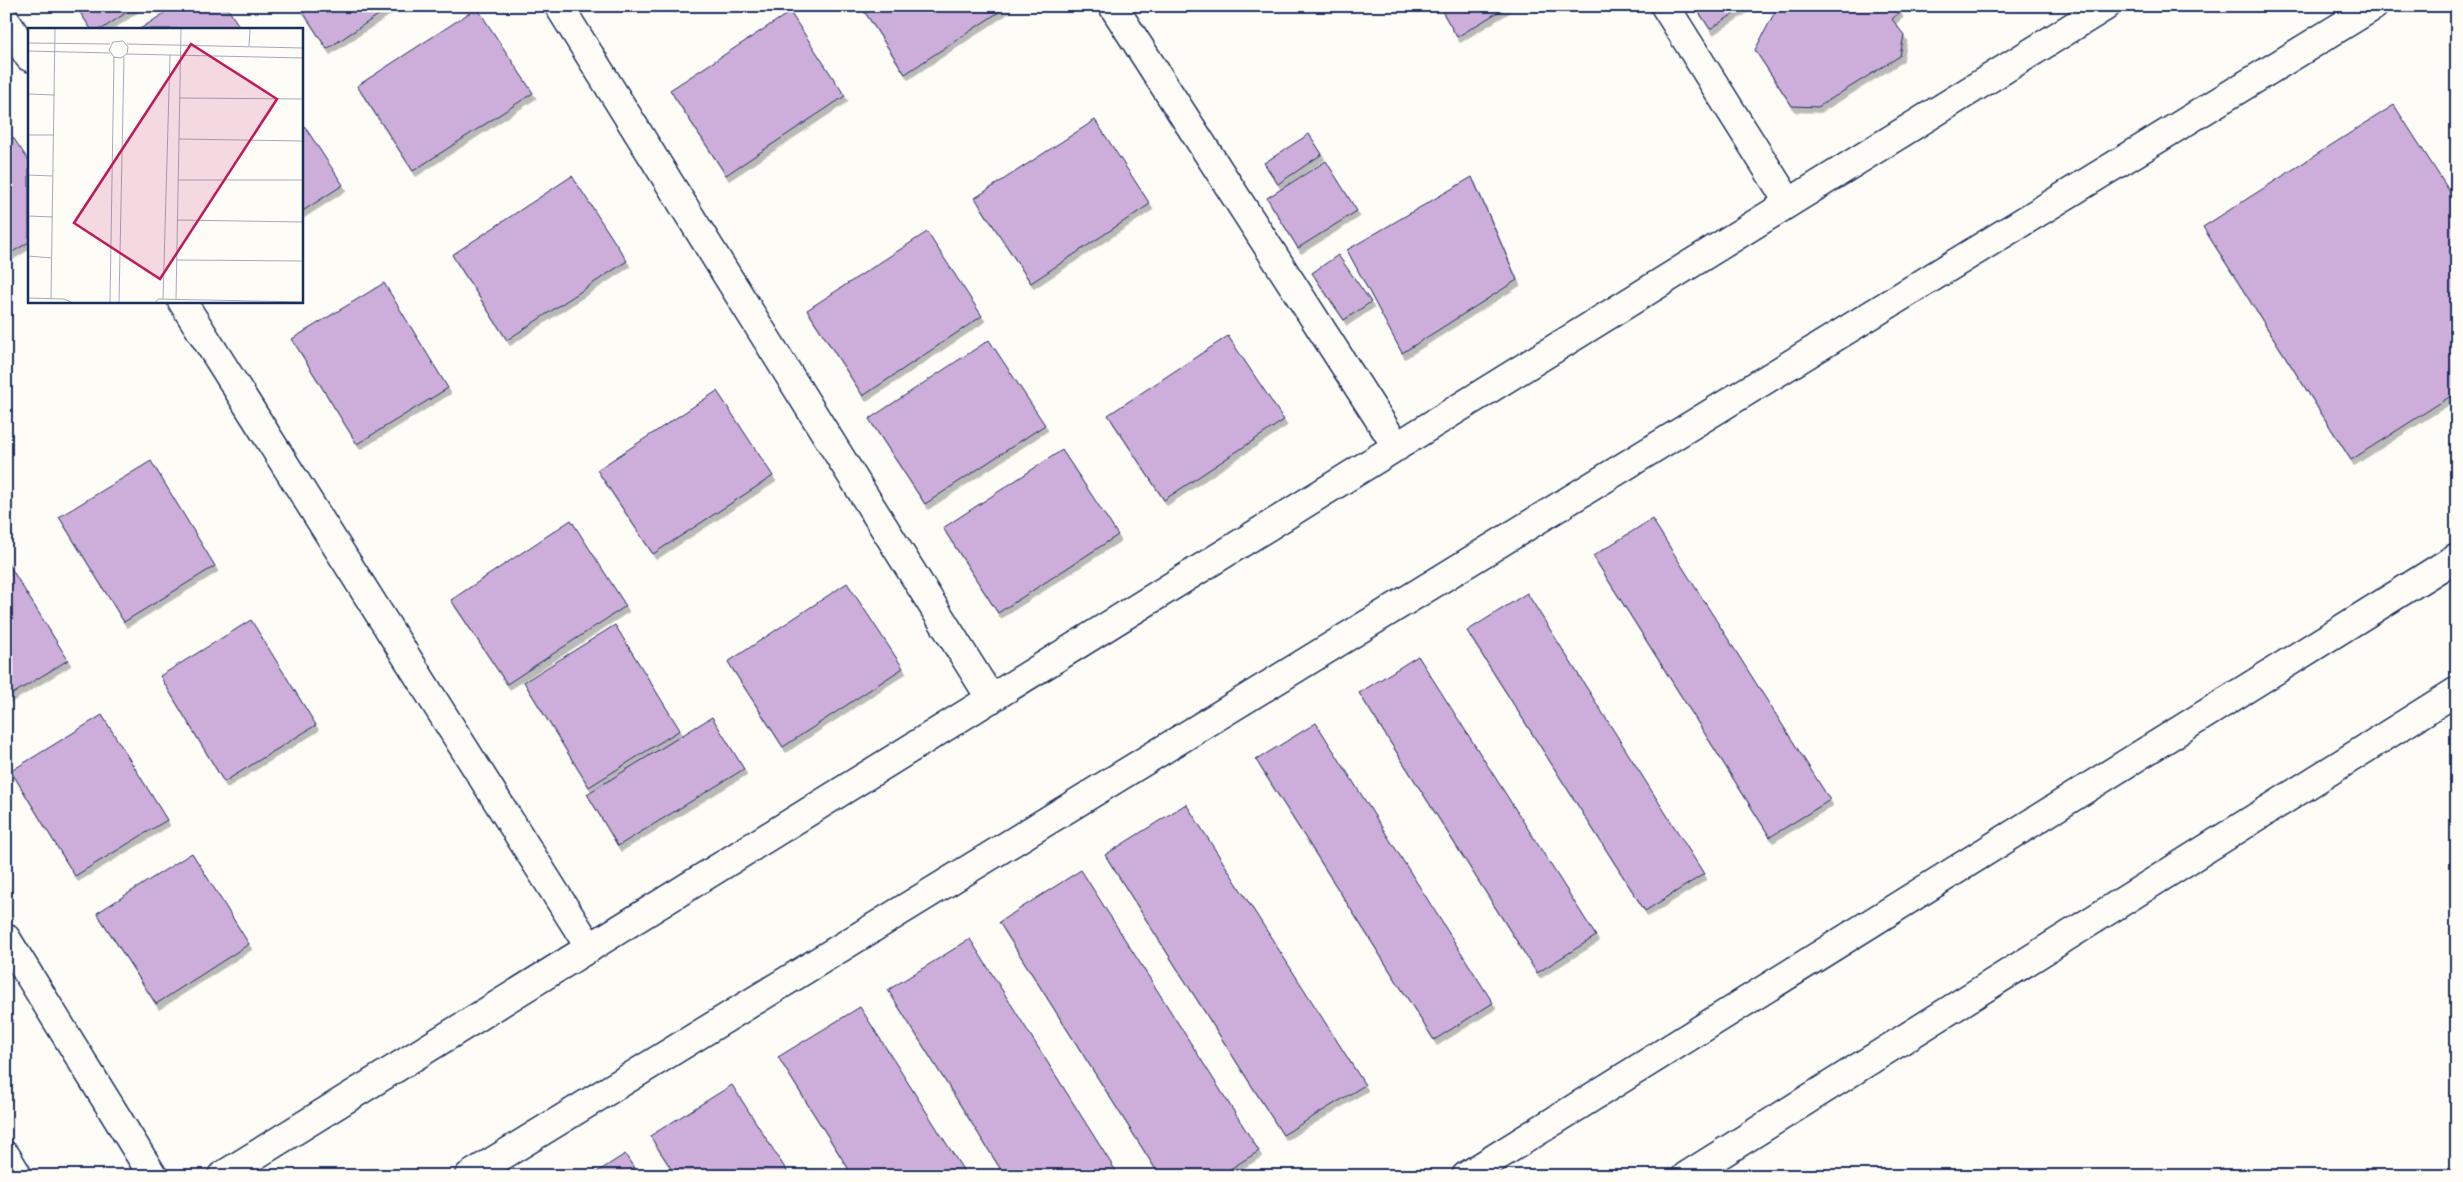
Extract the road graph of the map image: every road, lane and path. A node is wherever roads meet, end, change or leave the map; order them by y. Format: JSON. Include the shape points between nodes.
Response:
{"nodes":[{"id":1,"x":558,"y":6,"type":"edge"},
{"id":2,"x":1114,"y":6,"type":"edge"},
{"id":3,"x":1665,"y":6,"type":"edge"},
{"id":4,"x":2106,"y":6,"type":"edge"},
{"id":5,"x":2374,"y":6,"type":"edge"},
{"id":6,"x":6,"y":21,"type":"edge"},
{"id":7,"x":28,"y":55,"type":"edge"},
{"id":8,"x":1789,"y":204,"type":"junction"},
{"id":9,"x":183,"y":302,"type":"edge"},
{"id":10,"x":1397,"y":446,"type":"junction"},
{"id":11,"x":2457,"y":557,"type":"edge"},
{"id":12,"x":2457,"y":691,"type":"edge"},
{"id":13,"x":991,"y":699,"type":"junction"},
{"id":14,"x":6,"y":938,"type":"edge"},
{"id":15,"x":590,"y":948,"type":"junction"},
{"id":16,"x":6,"y":1156,"type":"edge"},
{"id":17,"x":18,"y":1176,"type":"edge"},
{"id":18,"x":153,"y":1176,"type":"edge"},
{"id":19,"x":222,"y":1176,"type":"edge"},
{"id":20,"x":469,"y":1176,"type":"edge"},
{"id":21,"x":1466,"y":1176,"type":"edge"},
{"id":22,"x":1686,"y":1176,"type":"edge"}],
"edges":[{"from":1,"to":13,"type":"street"},
{"from":2,"to":10,"type":"street"},
{"from":3,"to":8,"type":"street"},
{"from":4,"to":8,"type":"street"},
{"from":5,"to":20,"type":"street"},
{"from":6,"to":7,"type":"street"},
{"from":8,"to":10,"type":"street"},
{"from":9,"to":15,"type":"street"},
{"from":10,"to":13,"type":"street"},
{"from":11,"to":21,"type":"street"},
{"from":12,"to":22,"type":"street"},
{"from":13,"to":15,"type":"street"},
{"from":14,"to":18,"type":"street"},
{"from":15,"to":19,"type":"street"},
{"from":16,"to":17,"type":"street"}]}
